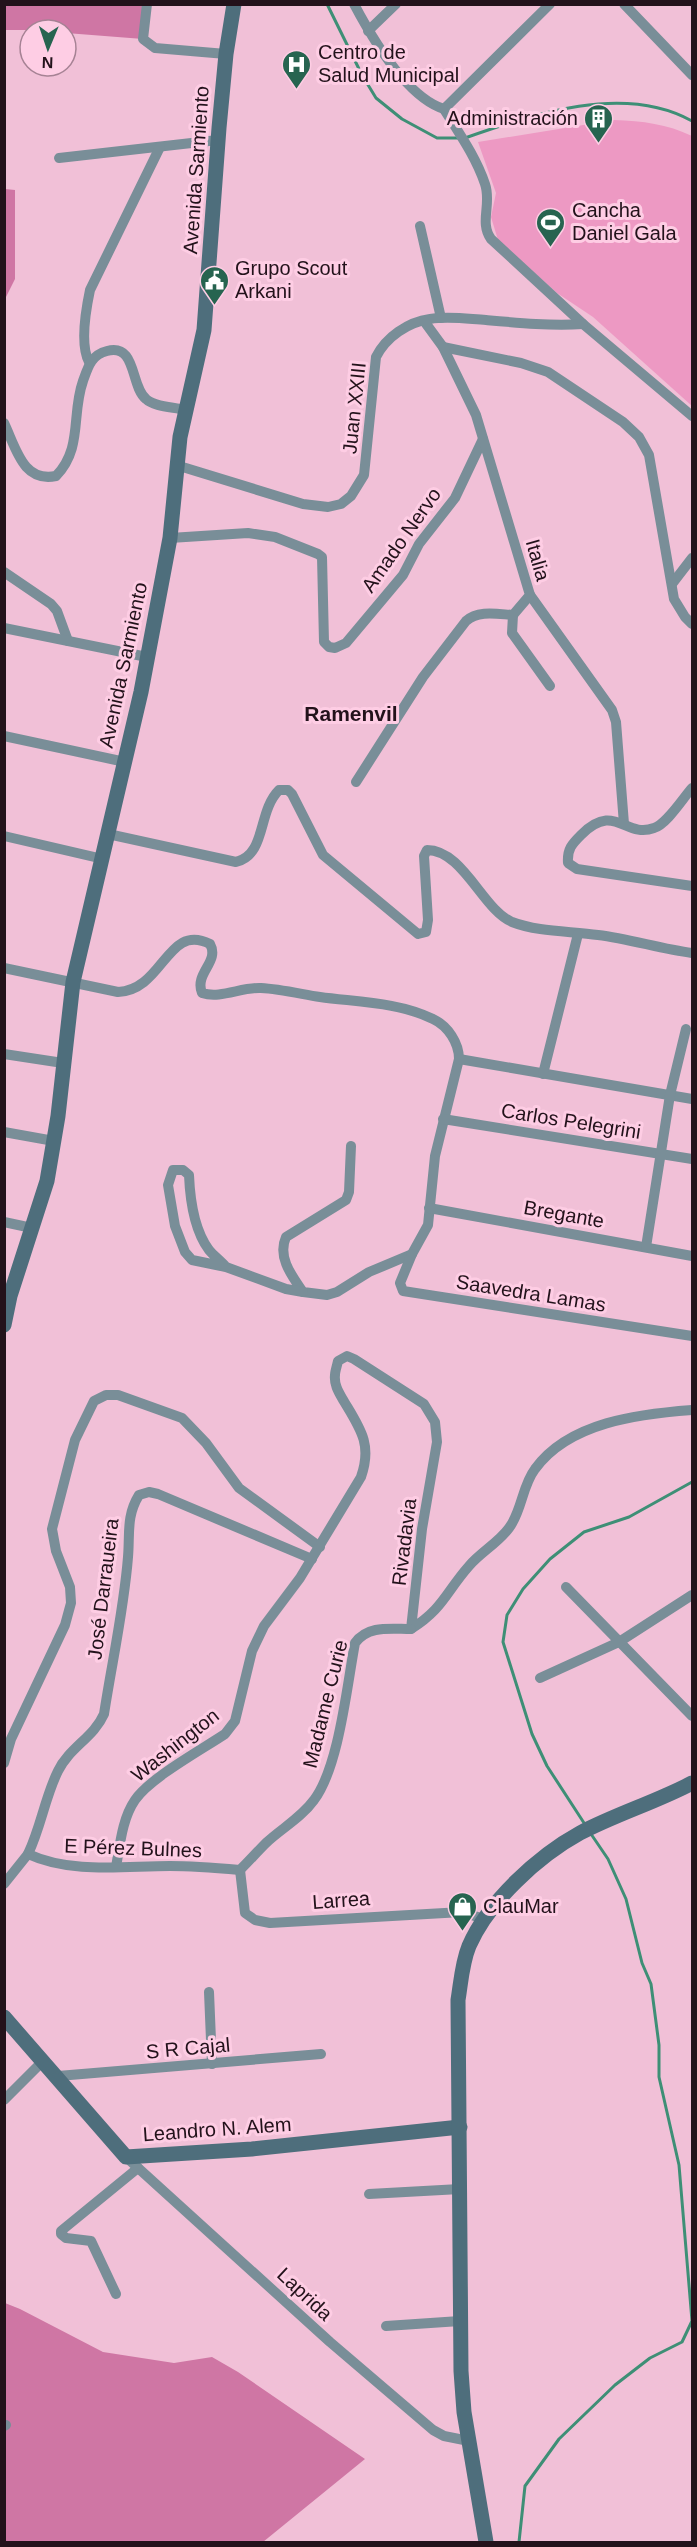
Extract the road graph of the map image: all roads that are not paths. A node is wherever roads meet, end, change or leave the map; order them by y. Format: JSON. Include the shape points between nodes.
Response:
{"nodes":[{"id":1,"x":147,"y":4,"type":"edge"},
{"id":2,"x":234,"y":4,"type":"edge"},
{"id":3,"x":354,"y":4,"type":"edge"},
{"id":4,"x":396,"y":4,"type":"edge"},
{"id":5,"x":550,"y":4,"type":"edge"},
{"id":6,"x":624,"y":4,"type":"edge"},
{"id":7,"x":368,"y":32,"type":"junction"},
{"id":8,"x":226,"y":54,"type":"junction"},
{"id":9,"x":692,"y":75,"type":"edge"},
{"id":10,"x":446,"y":113,"type":"junction"},
{"id":11,"x":218,"y":140,"type":"junction"},
{"id":12,"x":160,"y":147,"type":"junction"},
{"id":13,"x":59,"y":158,"type":"dead end"},
{"id":14,"x":420,"y":226,"type":"dead end"},
{"id":15,"x":441,"y":318,"type":"junction"},
{"id":16,"x":424,"y":321,"type":"junction"},
{"id":17,"x":583,"y":324,"type":"junction"},
{"id":18,"x":443,"y":347,"type":"junction"},
{"id":19,"x":89,"y":362,"type":"junction"},
{"id":20,"x":185,"y":410,"type":"junction"},
{"id":21,"x":693,"y":416,"type":"edge"},
{"id":22,"x":4,"y":423,"type":"edge"},
{"id":23,"x":483,"y":439,"type":"junction"},
{"id":24,"x":176,"y":465,"type":"junction"},
{"id":25,"x":170,"y":538,"type":"junction"},
{"id":26,"x":693,"y":558,"type":"edge"},
{"id":27,"x":4,"y":572,"type":"edge"},
{"id":28,"x":672,"y":584,"type":"junction"},
{"id":29,"x":530,"y":596,"type":"junction"},
{"id":30,"x":513,"y":615,"type":"junction"},
{"id":31,"x":693,"y":624,"type":"edge"},
{"id":32,"x":4,"y":628,"type":"edge"},
{"id":33,"x":68,"y":641,"type":"junction"},
{"id":34,"x":147,"y":657,"type":"junction"},
{"id":35,"x":550,"y":686,"type":"dead end"},
{"id":36,"x":4,"y":736,"type":"edge"},
{"id":37,"x":125,"y":762,"type":"junction"},
{"id":38,"x":356,"y":782,"type":"dead end"},
{"id":39,"x":693,"y":788,"type":"edge"},
{"id":40,"x":624,"y":824,"type":"junction"},
{"id":41,"x":108,"y":834,"type":"junction"},
{"id":42,"x":4,"y":836,"type":"edge"},
{"id":43,"x":103,"y":859,"type":"junction"},
{"id":44,"x":693,"y":886,"type":"edge"},
{"id":45,"x":578,"y":934,"type":"junction"},
{"id":46,"x":693,"y":952,"type":"edge"},
{"id":47,"x":4,"y":968,"type":"edge"},
{"id":48,"x":73,"y":982,"type":"junction"},
{"id":49,"x":686,"y":1029,"type":"dead end"},
{"id":50,"x":4,"y":1054,"type":"edge"},
{"id":51,"x":459,"y":1059,"type":"junction"},
{"id":52,"x":63,"y":1063,"type":"junction"},
{"id":53,"x":543,"y":1074,"type":"junction"},
{"id":54,"x":670,"y":1095,"type":"junction"},
{"id":55,"x":693,"y":1099,"type":"edge"},
{"id":56,"x":443,"y":1119,"type":"junction"},
{"id":57,"x":4,"y":1132,"type":"edge"},
{"id":58,"x":54,"y":1141,"type":"junction"},
{"id":59,"x":351,"y":1146,"type":"dead end"},
{"id":60,"x":661,"y":1153,"type":"junction"},
{"id":61,"x":693,"y":1159,"type":"edge"},
{"id":62,"x":429,"y":1208,"type":"junction"},
{"id":63,"x":4,"y":1222,"type":"edge"},
{"id":64,"x":32,"y":1228,"type":"junction"},
{"id":65,"x":646,"y":1247,"type":"junction"},
{"id":66,"x":412,"y":1254,"type":"junction"},
{"id":67,"x":693,"y":1256,"type":"edge"},
{"id":68,"x":226,"y":1267,"type":"junction"},
{"id":69,"x":10,"y":1278,"type":"edge"},
{"id":70,"x":303,"y":1292,"type":"junction"},
{"id":71,"x":4,"y":1325,"type":"edge"},
{"id":72,"x":693,"y":1336,"type":"edge"},
{"id":73,"x":693,"y":1410,"type":"edge"},
{"id":74,"x":320,"y":1547,"type":"junction"},
{"id":75,"x":312,"y":1559,"type":"junction"},
{"id":76,"x":566,"y":1587,"type":"dead end"},
{"id":77,"x":693,"y":1596,"type":"edge"},
{"id":78,"x":411,"y":1629,"type":"junction"},
{"id":79,"x":620,"y":1642,"type":"junction"},
{"id":80,"x":540,"y":1678,"type":"dead end"},
{"id":81,"x":693,"y":1716,"type":"edge"},
{"id":82,"x":4,"y":1763,"type":"edge"},
{"id":83,"x":693,"y":1783,"type":"edge"},
{"id":84,"x":28,"y":1854,"type":"junction"},
{"id":85,"x":116,"y":1867,"type":"junction"},
{"id":86,"x":240,"y":1870,"type":"junction"},
{"id":87,"x":4,"y":1884,"type":"edge"},
{"id":88,"x":484,"y":1919,"type":"junction"},
{"id":89,"x":209,"y":1992,"type":"dead end"},
{"id":90,"x":4,"y":2017,"type":"edge"},
{"id":91,"x":321,"y":2054,"type":"dead end"},
{"id":92,"x":43,"y":2061,"type":"junction"},
{"id":93,"x":212,"y":2064,"type":"junction"},
{"id":94,"x":58,"y":2076,"type":"junction"},
{"id":95,"x":4,"y":2100,"type":"edge"},
{"id":96,"x":460,"y":2127,"type":"junction"},
{"id":97,"x":126,"y":2157,"type":"junction"},
{"id":98,"x":138,"y":2168,"type":"junction"},
{"id":99,"x":460,"y":2189,"type":"junction"},
{"id":100,"x":369,"y":2194,"type":"dead end"},
{"id":101,"x":116,"y":2294,"type":"dead end"},
{"id":102,"x":460,"y":2321,"type":"junction"},
{"id":103,"x":386,"y":2326,"type":"dead end"},
{"id":104,"x":469,"y":2441,"type":"junction"},
{"id":105,"x":486,"y":2542,"type":"edge"}],
"edges":[{"from":1,"to":8,"type":"street","via":[[142,39],[155,48]]},
{"from":2,"to":8,"type":"street","name":"Avenida Sarmiento"},
{"from":3,"to":7,"type":"street"},
{"from":4,"to":7,"type":"street"},
{"from":5,"to":10,"type":"street"},
{"from":6,"to":9,"type":"street"},
{"from":7,"to":10,"type":"street","via":[[417,93]]},
{"from":8,"to":11,"type":"street","name":"Avenida Sarmiento"},
{"from":10,"to":17,"type":"street","via":[[486,186],[485,230],[518,266]]},
{"from":11,"to":12,"type":"street"},
{"from":11,"to":20,"type":"street","name":"Avenida Sarmiento","via":[[204,330]]},
{"from":12,"to":13,"type":"street"},
{"from":12,"to":19,"type":"street","via":[[90,290],[86,310]]},
{"from":14,"to":15,"type":"street"},
{"from":15,"to":16,"type":"street","name":"Juan XXIII"},
{"from":15,"to":17,"type":"street","name":"Juan XXIII"},
{"from":16,"to":18,"type":"street","name":"Italia"},
{"from":16,"to":24,"type":"street","name":"Juan XXIII","via":[[393,336],[376,357],[364,475],[341,504],[303,504]]},
{"from":17,"to":21,"type":"street"},
{"from":18,"to":23,"type":"street","name":"Italia","via":[[476,415]]},
{"from":18,"to":28,"type":"street","via":[[548,372],[639,437],[649,455]]},
{"from":19,"to":20,"type":"street","via":[[108,351],[119,350],[129,358],[142,395],[148,401]]},
{"from":19,"to":22,"type":"street","via":[[81,387],[72,453],[56,476],[38,477],[28,470]]},
{"from":20,"to":24,"type":"street","name":"Avenida Sarmiento"},
{"from":23,"to":25,"type":"street","name":"Amado Nervo","via":[[454,498],[419,544],[403,575],[346,643],[335,648],[324,642],[324,571],[318,554],[275,537],[248,534]]},
{"from":23,"to":29,"type":"street","name":"Italia"},
{"from":24,"to":25,"type":"street","name":"Avenida Sarmiento"},
{"from":25,"to":34,"type":"street","name":"Avenida Sarmiento"},
{"from":26,"to":28,"type":"street"},
{"from":27,"to":33,"type":"street","via":[[51,604]]},
{"from":28,"to":31,"type":"street","via":[[674,599]]},
{"from":29,"to":30,"type":"street","name":"Italia"},
{"from":29,"to":40,"type":"street","via":[[612,710]]},
{"from":30,"to":35,"type":"street","via":[[512,633]]},
{"from":30,"to":38,"type":"street","via":[[484,613],[466,621],[423,676]]},
{"from":32,"to":33,"type":"street"},
{"from":33,"to":34,"type":"street"},
{"from":34,"to":37,"type":"street","name":"Avenida Sarmiento"},
{"from":36,"to":37,"type":"street"},
{"from":37,"to":41,"type":"street","name":"Avenida Sarmiento"},
{"from":39,"to":40,"type":"street","via":[[660,826],[640,830]]},
{"from":40,"to":44,"type":"street","via":[[612,820],[592,823],[571,845],[568,863],[577,869]]},
{"from":41,"to":43,"type":"street","name":"Avenida Sarmiento"},
{"from":41,"to":45,"type":"street","via":[[236,862],[251,855],[256,847],[273,796],[279,790],[288,790],[323,855],[418,934],[426,932],[428,920],[426,850],[446,857],[475,883],[500,915],[513,922]]},
{"from":42,"to":43,"type":"street"},
{"from":43,"to":48,"type":"street","name":"Avenida Sarmiento"},
{"from":45,"to":46,"type":"street"},
{"from":45,"to":53,"type":"street"},
{"from":47,"to":48,"type":"street"},
{"from":48,"to":51,"type":"street","via":[[118,992],[138,989],[180,942],[193,938],[213,949],[212,959],[201,975],[202,993],[218,996],[260,988],[414,1012],[435,1020],[446,1030],[459,1049]]},
{"from":48,"to":52,"type":"street","name":"Avenida Sarmiento"},
{"from":49,"to":54,"type":"street"},
{"from":50,"to":52,"type":"street"},
{"from":51,"to":53,"type":"street"},
{"from":51,"to":56,"type":"street"},
{"from":52,"to":58,"type":"street","name":"Avenida Sarmiento"},
{"from":53,"to":54,"type":"street"},
{"from":54,"to":55,"type":"street"},
{"from":54,"to":60,"type":"street"},
{"from":56,"to":60,"type":"street","name":"Carlos Pelegrini"},
{"from":56,"to":62,"type":"street"},
{"from":57,"to":58,"type":"street"},
{"from":58,"to":64,"type":"street","name":"Avenida Sarmiento","via":[[47,1181]]},
{"from":59,"to":70,"type":"street","via":[[346,1200],[284,1241],[288,1269]]},
{"from":60,"to":61,"type":"street","name":"Carlos Pelegrini"},
{"from":60,"to":65,"type":"street"},
{"from":62,"to":65,"type":"street","name":"Bregante"},
{"from":62,"to":66,"type":"street","via":[[428,1226]]},
{"from":63,"to":64,"type":"street"},
{"from":64,"to":69,"type":"street","name":"Avenida Sarmiento"},
{"from":65,"to":67,"type":"street","name":"Bregante"},
{"from":66,"to":70,"type":"street","via":[[369,1272],[337,1292]]},
{"from":66,"to":72,"type":"street","name":"Saavedra Lamas","via":[[400,1283],[403,1291]]},
{"from":68,"to":68,"type":"street","via":[[208,1249],[200,1232],[189,1175],[173,1170],[168,1185],[178,1237],[185,1252],[192,1260]]},
{"from":68,"to":70,"type":"street"},
{"from":69,"to":71,"type":"street","name":"Avenida Sarmiento"},
{"from":73,"to":78,"type":"street","via":[[637,1415],[602,1424],[543,1459],[533,1472],[510,1527],[470,1565],[430,1617]]},
{"from":74,"to":75,"type":"street","name":"Rivadavia"},
{"from":74,"to":78,"type":"street","name":"Rivadavia","via":[[367,1461],[363,1435],[336,1387],[338,1361],[347,1356],[424,1404],[435,1422],[437,1442]]},
{"from":74,"to":82,"type":"street","via":[[239,1488],[182,1418],[118,1395],[94,1401],[75,1440],[52,1529],[72,1603]]},
{"from":75,"to":84,"type":"street","name":"José Darraueira","via":[[158,1494],[139,1495],[131,1508],[128,1558],[104,1714],[99,1726],[57,1771],[39,1833]]},
{"from":75,"to":85,"type":"street","name":"Washington","via":[[264,1626],[252,1651],[235,1721],[225,1734],[146,1787],[123,1827]]},
{"from":76,"to":79,"type":"street"},
{"from":77,"to":79,"type":"street"},
{"from":78,"to":86,"type":"street","name":"Madame Curie","via":[[376,1629],[361,1635],[355,1643],[335,1747],[315,1799]]},
{"from":79,"to":80,"type":"street"},
{"from":79,"to":81,"type":"street"},
{"from":83,"to":88,"type":"street","via":[[579,1834],[535,1864]]},
{"from":84,"to":85,"type":"street","name":"E Pérez Bulnes","via":[[47,1863]]},
{"from":84,"to":87,"type":"street"},
{"from":85,"to":86,"type":"street","name":"E Pérez Bulnes"},
{"from":86,"to":88,"type":"street","name":"Larrea","via":[[246,1913],[255,1920],[270,1923],[462,1912]]},
{"from":88,"to":96,"type":"street","via":[[470,1945],[458,2000]]},
{"from":89,"to":93,"type":"street"},
{"from":90,"to":92,"type":"street","name":"Leandro N. Alem"},
{"from":91,"to":93,"type":"street","name":"S R Cajal"},
{"from":92,"to":94,"type":"street","name":"Leandro N. Alem"},
{"from":92,"to":95,"type":"street"},
{"from":93,"to":94,"type":"street","name":"S R Cajal"},
{"from":94,"to":97,"type":"street","name":"Leandro N. Alem"},
{"from":96,"to":97,"type":"street","name":"Leandro N. Alem","via":[[252,2149]]},
{"from":96,"to":99,"type":"street"},
{"from":97,"to":98,"type":"street","name":"Laprida"},
{"from":98,"to":101,"type":"street","via":[[61,2234],[90,2241]]},
{"from":98,"to":104,"type":"street","name":"Laprida","via":[[433,2430]]},
{"from":99,"to":100,"type":"street"},
{"from":99,"to":102,"type":"street"},
{"from":102,"to":103,"type":"street"},
{"from":102,"to":104,"type":"street"},
{"from":104,"to":105,"type":"street"}]}
